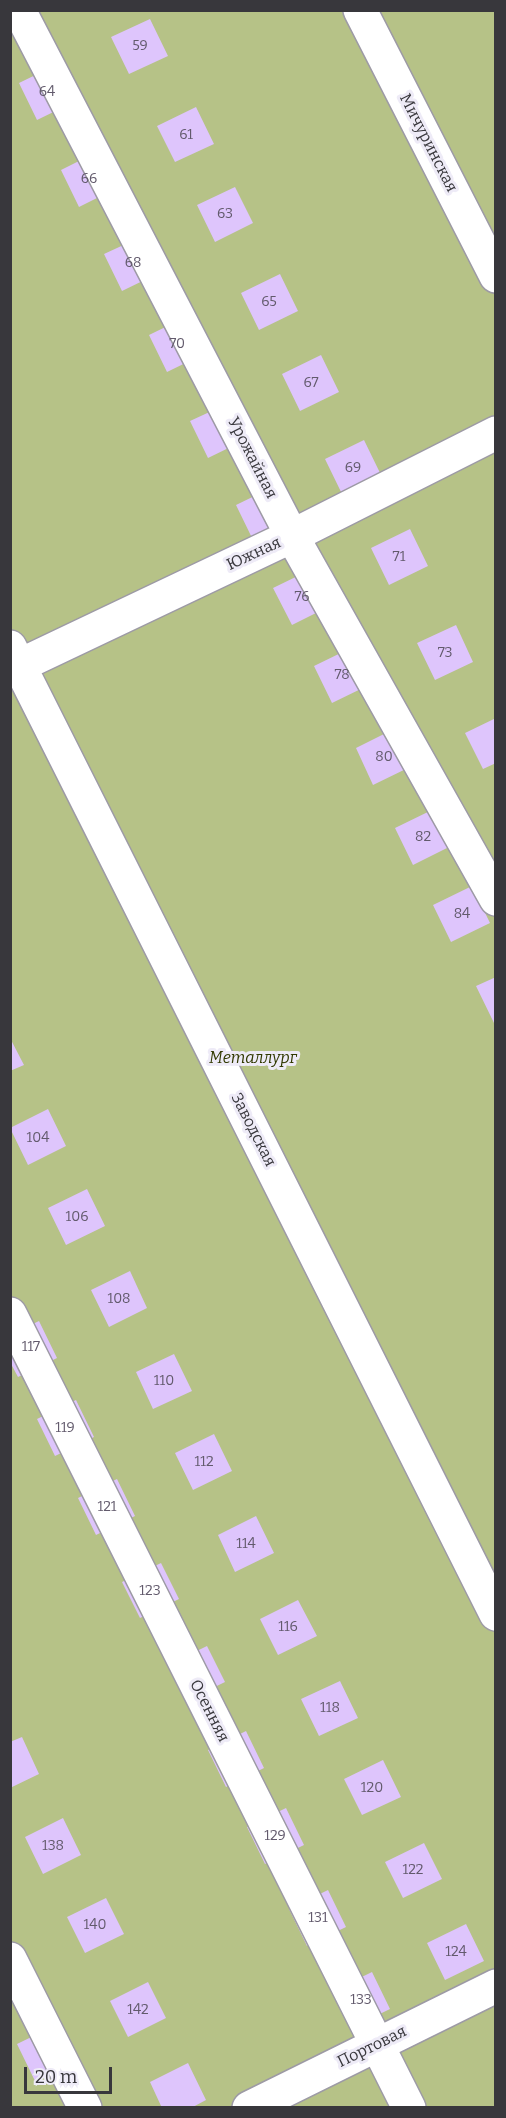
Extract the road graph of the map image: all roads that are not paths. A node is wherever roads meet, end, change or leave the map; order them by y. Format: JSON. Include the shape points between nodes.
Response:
{"nodes":[{"id":1,"x":19,"y":10,"type":"edge"},
{"id":2,"x":360,"y":10,"type":"edge"},
{"id":3,"x":495,"y":276,"type":"edge"},
{"id":4,"x":495,"y":433,"type":"edge"},
{"id":5,"x":292,"y":536,"type":"junction"},
{"id":6,"x":14,"y":661,"type":"edge"},
{"id":7,"x":495,"y":899,"type":"edge"},
{"id":8,"x":10,"y":1314,"type":"edge"},
{"id":9,"x":495,"y":1614,"type":"edge"},
{"id":10,"x":10,"y":1959,"type":"edge"},
{"id":11,"x":495,"y":1986,"type":"edge"},
{"id":12,"x":377,"y":2045,"type":"junction"},
{"id":13,"x":85,"y":2108,"type":"edge"},
{"id":14,"x":249,"y":2108,"type":"edge"},
{"id":15,"x":409,"y":2108,"type":"edge"}],
"edges":[{"from":1,"to":5,"type":"street","name":"Урожайная"},
{"from":2,"to":3,"type":"street","name":"Мичуринская"},
{"from":4,"to":5,"type":"street","name":"Южная"},
{"from":5,"to":6,"type":"street","name":"Южная"},
{"from":5,"to":7,"type":"street","name":"Урожайная"},
{"from":6,"to":9,"type":"street","name":"Заводская"},
{"from":8,"to":12,"type":"street","name":"Осенняя"},
{"from":10,"to":13,"type":"street"},
{"from":11,"to":12,"type":"street","name":"Портовая"},
{"from":12,"to":14,"type":"street","name":"Портовая"},
{"from":12,"to":15,"type":"street","name":"Осенняя"}]}
